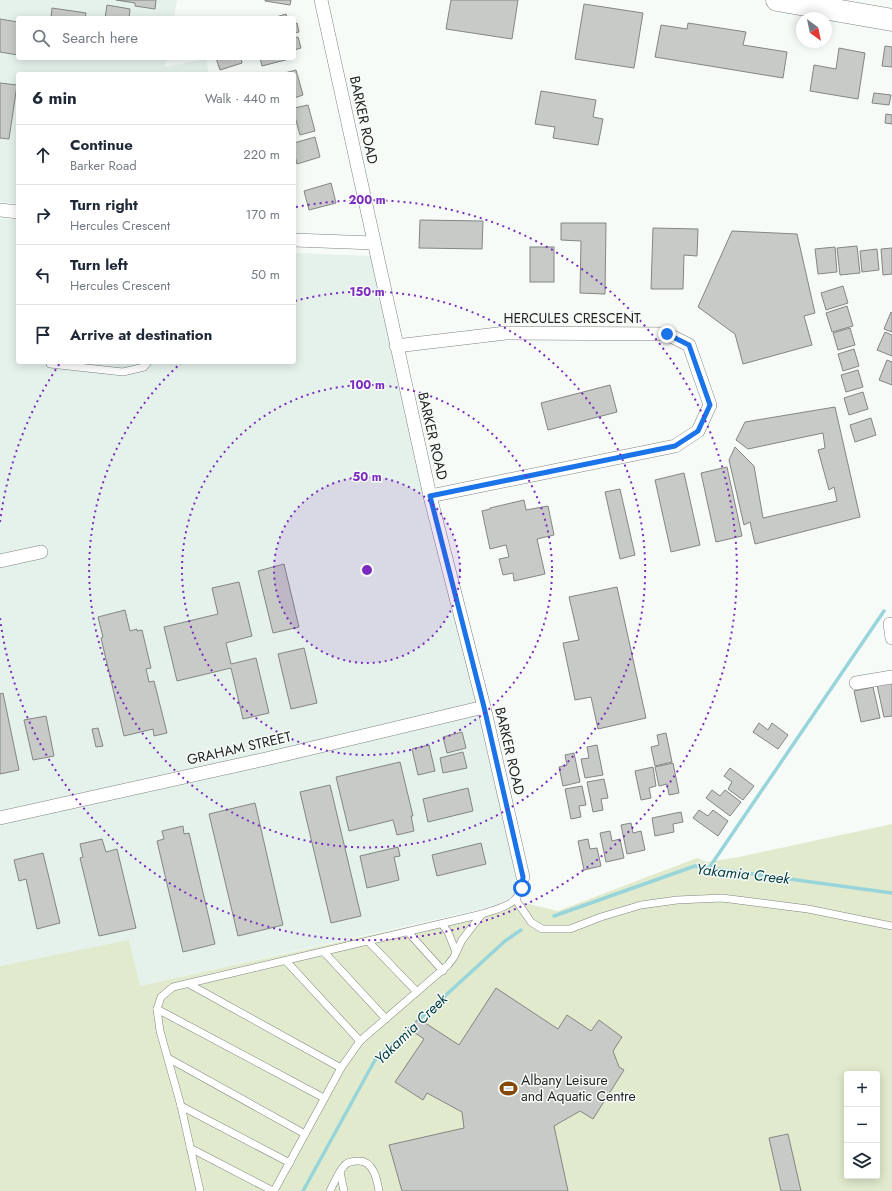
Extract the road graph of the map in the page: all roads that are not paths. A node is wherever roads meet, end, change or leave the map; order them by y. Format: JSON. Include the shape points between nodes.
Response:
{"nodes":[{"id":1,"x":321,"y":0,"type":"edge"},
{"id":2,"x":777,"y":0,"type":"edge"},
{"id":3,"x":892,"y":20,"type":"edge"},
{"id":4,"x":0,"y":210,"type":"edge"},
{"id":5,"x":16,"y":212,"type":"edge"},
{"id":6,"x":296,"y":240,"type":"edge"},
{"id":7,"x":374,"y":243,"type":"junction"},
{"id":8,"x":396,"y":346,"type":"junction"},
{"id":9,"x":50,"y":364,"type":"dead end"},
{"id":10,"x":146,"y":364,"type":"edge"},
{"id":11,"x":430,"y":496,"type":"junction"},
{"id":12,"x":41,"y":552,"type":"dead end"},
{"id":13,"x":0,"y":561,"type":"edge"},
{"id":14,"x":890,"y":624,"type":"dead end"},
{"id":15,"x":892,"y":638,"type":"edge"},
{"id":16,"x":892,"y":677,"type":"edge"},
{"id":17,"x":856,"y":683,"type":"dead end"},
{"id":18,"x":484,"y":707,"type":"junction"},
{"id":19,"x":0,"y":818,"type":"edge"},
{"id":20,"x":523,"y":877,"type":"joint"},
{"id":21,"x":516,"y":900,"type":"junction"},
{"id":22,"x":482,"y":914,"type":"junction"},
{"id":23,"x":442,"y":924,"type":"junction"},
{"id":24,"x":892,"y":926,"type":"edge"},
{"id":25,"x":408,"y":932,"type":"junction"},
{"id":26,"x":368,"y":941,"type":"junction"},
{"id":27,"x":324,"y":952,"type":"junction"},
{"id":28,"x":456,"y":952,"type":"junction"},
{"id":29,"x":286,"y":961,"type":"junction"},
{"id":30,"x":442,"y":971,"type":"junction"},
{"id":31,"x":189,"y":984,"type":"junction"},
{"id":32,"x":417,"y":992,"type":"junction"},
{"id":33,"x":157,"y":1009,"type":"junction"},
{"id":34,"x":386,"y":1018,"type":"junction"},
{"id":35,"x":360,"y":1040,"type":"junction"},
{"id":36,"x":168,"y":1058,"type":"junction"},
{"id":37,"x":341,"y":1068,"type":"junction"},
{"id":38,"x":324,"y":1098,"type":"junction"},
{"id":39,"x":181,"y":1106,"type":"junction"},
{"id":40,"x":305,"y":1134,"type":"junction"},
{"id":41,"x":190,"y":1148,"type":"junction"},
{"id":42,"x":290,"y":1163,"type":"junction"},
{"id":43,"x":340,"y":1172,"type":"junction"},
{"id":44,"x":200,"y":1191,"type":"edge"},
{"id":45,"x":274,"y":1191,"type":"edge"},
{"id":46,"x":330,"y":1191,"type":"edge"},
{"id":47,"x":344,"y":1191,"type":"edge"},
{"id":48,"x":379,"y":1191,"type":"edge"}],
"edges":[{"from":1,"to":7,"type":"street","name":"BARKER ROAD"},
{"from":2,"to":3,"type":"highway"},
{"from":4,"to":5,"type":"street"},
{"from":6,"to":7,"type":"street"},
{"from":7,"to":8,"type":"street","name":"BARKER ROAD"},
{"from":8,"to":11,"type":"street","name":"BARKER ROAD"},
{"from":8,"to":11,"type":"street","name":"HERCULES CRESCENT","via":[[506,333],[667,334],[689,345],[710,405],[698,431],[675,446]]},
{"from":9,"to":10,"type":"lane","via":[[123,372],[144,367]]},
{"from":11,"to":18,"type":"street","name":"BARKER ROAD"},
{"from":12,"to":13,"type":"street"},
{"from":14,"to":15,"type":"street"},
{"from":16,"to":17,"type":"street"},
{"from":18,"to":19,"type":"street","name":"GRAHAM STREET"},
{"from":18,"to":20,"type":"street","name":"BARKER ROAD"},
{"from":20,"to":21,"type":"lane","via":[[522,888]]},
{"from":21,"to":22,"type":"lane"},
{"from":21,"to":24,"type":"lane","via":[[530,922],[542,929],[570,928],[642,906],[677,900],[722,898],[808,909]]},
{"from":22,"to":23,"type":"lane"},
{"from":22,"to":28,"type":"lane"},
{"from":23,"to":25,"type":"lane"},
{"from":23,"to":28,"type":"lane"},
{"from":25,"to":26,"type":"lane"},
{"from":25,"to":30,"type":"lane"},
{"from":26,"to":27,"type":"lane"},
{"from":26,"to":32,"type":"lane"},
{"from":27,"to":29,"type":"lane"},
{"from":27,"to":34,"type":"lane"},
{"from":28,"to":30,"type":"lane"},
{"from":29,"to":31,"type":"lane"},
{"from":29,"to":35,"type":"lane"},
{"from":30,"to":32,"type":"lane"},
{"from":31,"to":33,"type":"lane","via":[[173,987],[162,997]]},
{"from":31,"to":37,"type":"lane"},
{"from":32,"to":34,"type":"lane"},
{"from":33,"to":36,"type":"lane"},
{"from":33,"to":38,"type":"lane"},
{"from":34,"to":35,"type":"lane"},
{"from":35,"to":37,"type":"lane"},
{"from":36,"to":39,"type":"lane"},
{"from":36,"to":40,"type":"lane"},
{"from":37,"to":38,"type":"lane"},
{"from":38,"to":40,"type":"lane"},
{"from":39,"to":41,"type":"lane"},
{"from":39,"to":42,"type":"lane"},
{"from":40,"to":42,"type":"lane"},
{"from":41,"to":44,"type":"lane"},
{"from":41,"to":45,"type":"lane"},
{"from":42,"to":45,"type":"lane"},
{"from":43,"to":46,"type":"lane"},
{"from":43,"to":47,"type":"lane"},
{"from":43,"to":48,"type":"lane","via":[[348,1163],[362,1161],[371,1167],[376,1175]]}]}
